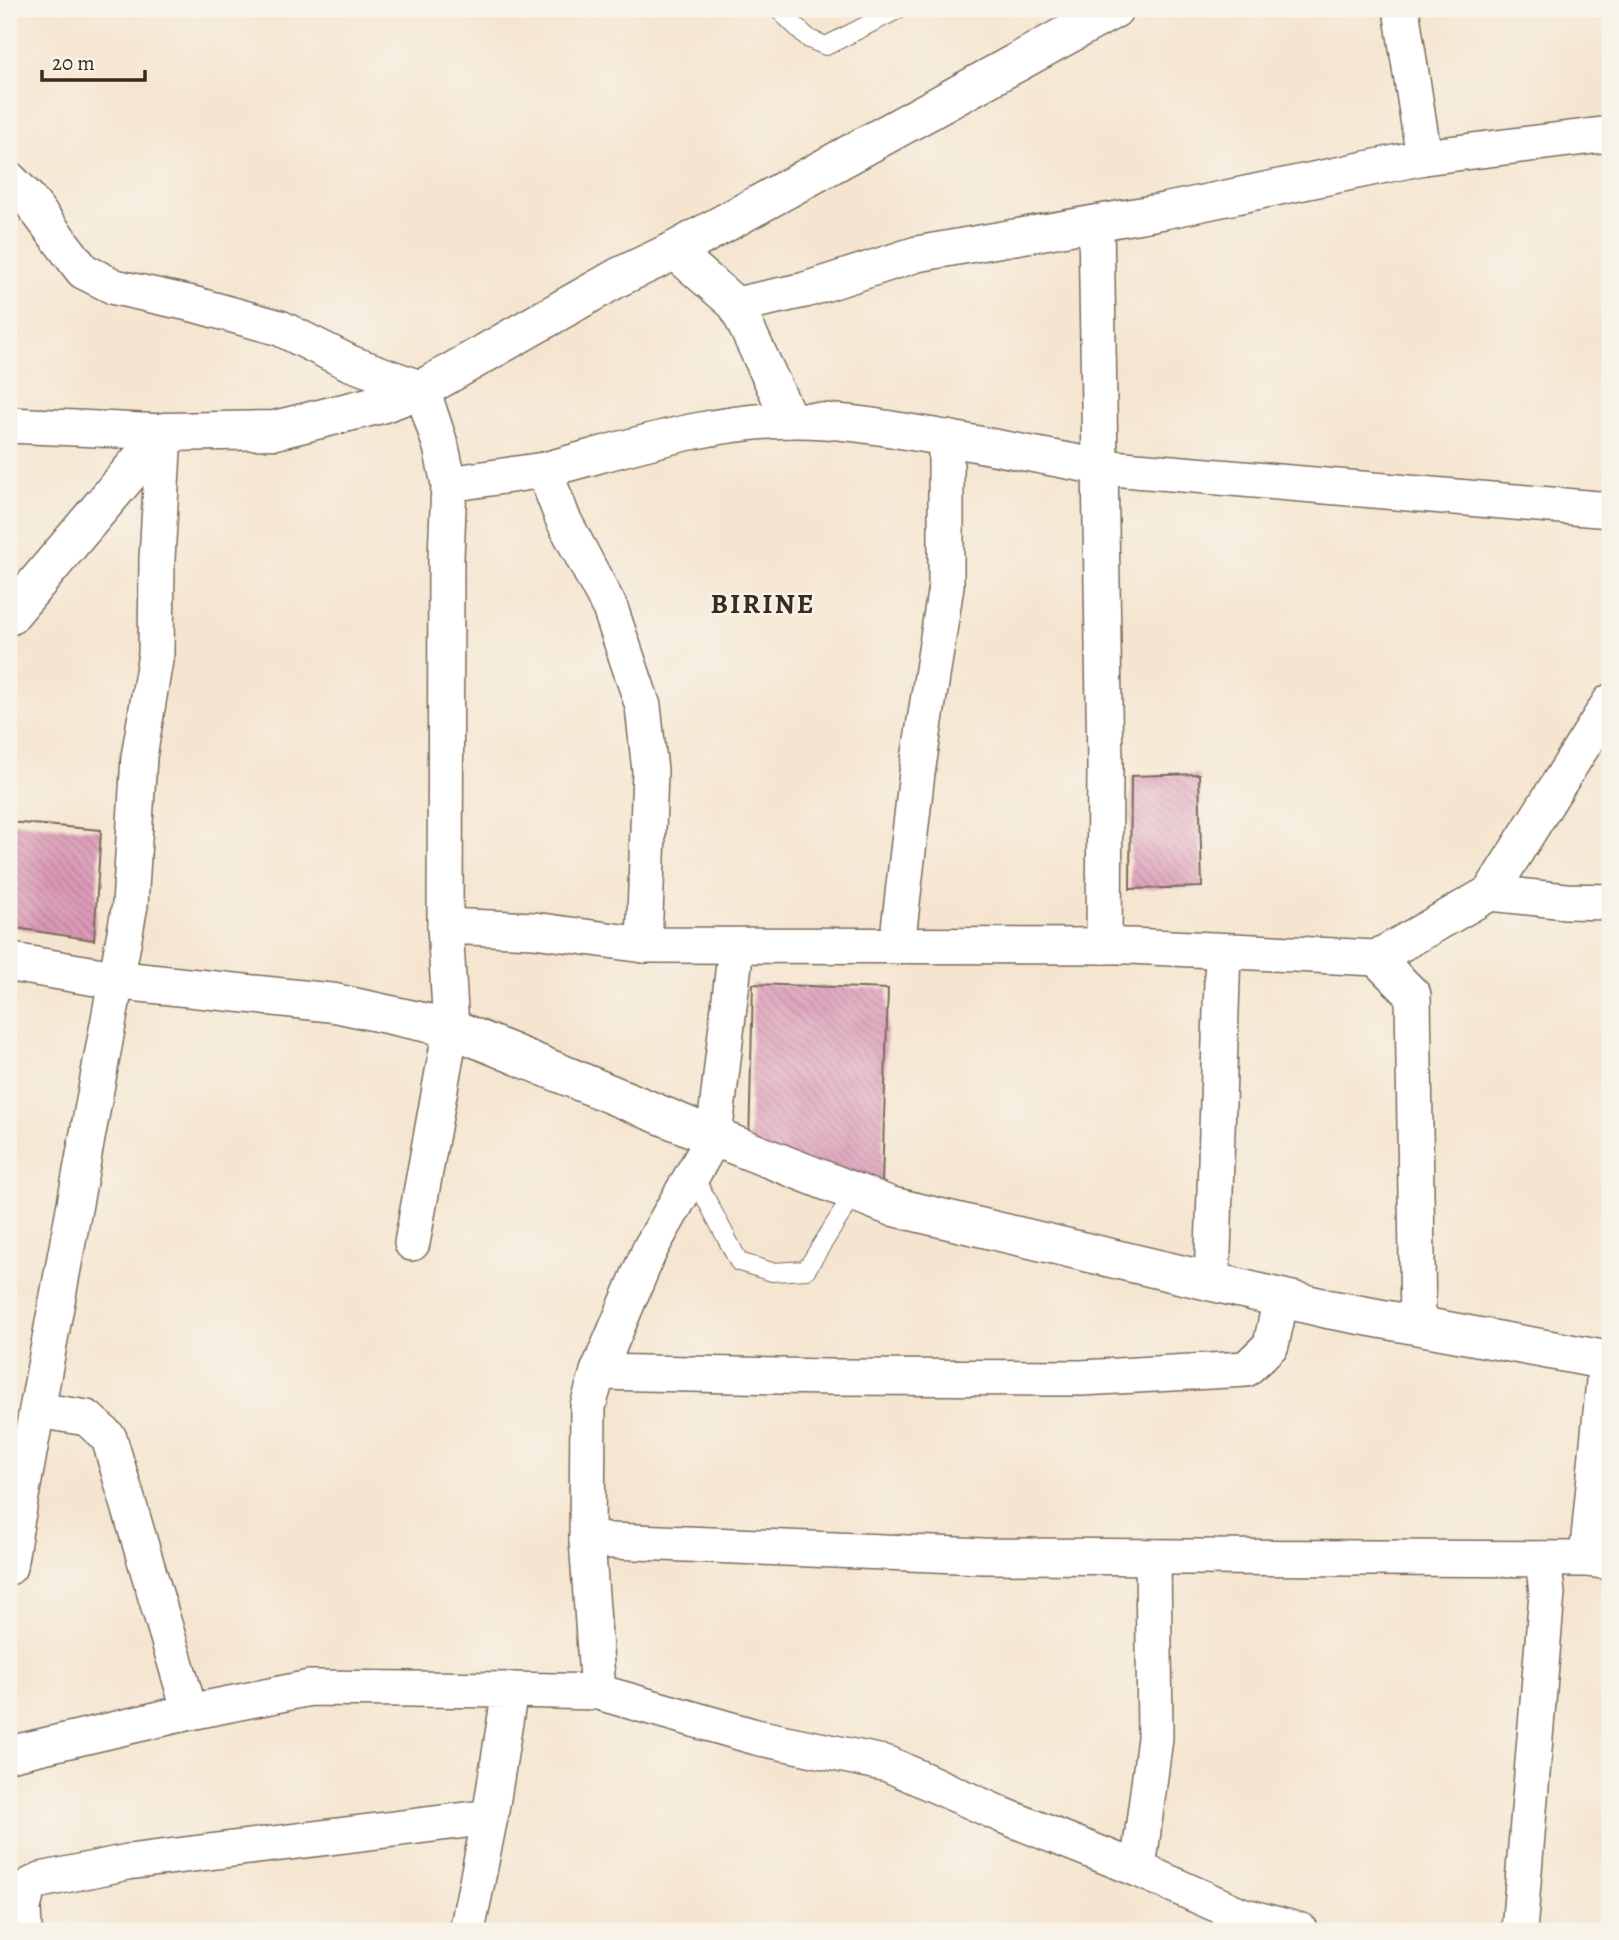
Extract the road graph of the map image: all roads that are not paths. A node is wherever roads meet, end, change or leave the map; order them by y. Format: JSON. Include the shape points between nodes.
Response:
{"nodes":[{"id":1,"x":778,"y":9,"type":"edge"},
{"id":2,"x":899,"y":9,"type":"edge"},
{"id":3,"x":1114,"y":9,"type":"edge"},
{"id":4,"x":1401,"y":9,"type":"edge"},
{"id":5,"x":1610,"y":134,"type":"edge"},
{"id":6,"x":1424,"y":157,"type":"junction"},
{"id":7,"x":9,"y":179,"type":"edge"},
{"id":8,"x":1096,"y":223,"type":"junction"},
{"id":9,"x":674,"y":251,"type":"junction"},
{"id":10,"x":736,"y":305,"type":"junction"},
{"id":11,"x":422,"y":389,"type":"junction"},
{"id":12,"x":790,"y":420,"type":"junction"},
{"id":13,"x":9,"y":425,"type":"edge"},
{"id":14,"x":164,"y":432,"type":"junction"},
{"id":15,"x":946,"y":438,"type":"junction"},
{"id":16,"x":1100,"y":467,"type":"junction"},
{"id":17,"x":544,"y":470,"type":"junction"},
{"id":18,"x":449,"y":484,"type":"junction"},
{"id":19,"x":1610,"y":510,"type":"edge"},
{"id":20,"x":9,"y":616,"type":"edge"},
{"id":21,"x":1610,"y":702,"type":"edge"},
{"id":22,"x":1490,"y":893,"type":"junction"},
{"id":23,"x":1610,"y":902,"type":"edge"},
{"id":24,"x":445,"y":926,"type":"junction"},
{"id":25,"x":644,"y":945,"type":"junction"},
{"id":26,"x":736,"y":946,"type":"junction"},
{"id":27,"x":897,"y":946,"type":"junction"},
{"id":28,"x":1104,"y":946,"type":"junction"},
{"id":29,"x":1223,"y":951,"type":"junction"},
{"id":30,"x":1376,"y":958,"type":"junction"},
{"id":31,"x":9,"y":962,"type":"edge"},
{"id":32,"x":117,"y":980,"type":"junction"},
{"id":33,"x":451,"y":1028,"type":"junction"},
{"id":34,"x":714,"y":1137,"type":"junction"},
{"id":35,"x":693,"y":1174,"type":"junction"},
{"id":36,"x":855,"y":1192,"type":"junction"},
{"id":37,"x":412,"y":1243,"type":"dead end"},
{"id":38,"x":1212,"y":1282,"type":"junction"},
{"id":39,"x":1281,"y":1298,"type":"junction"},
{"id":40,"x":1418,"y":1325,"type":"junction"},
{"id":41,"x":1608,"y":1361,"type":"edge"},
{"id":42,"x":598,"y":1372,"type":"junction"},
{"id":43,"x":37,"y":1410,"type":"junction"},
{"id":44,"x":12,"y":1528,"type":"edge"},
{"id":45,"x":587,"y":1540,"type":"junction"},
{"id":46,"x":1153,"y":1557,"type":"junction"},
{"id":47,"x":1543,"y":1559,"type":"junction"},
{"id":48,"x":1599,"y":1560,"type":"edge"},
{"id":49,"x":9,"y":1567,"type":"edge"},
{"id":50,"x":510,"y":1690,"type":"junction"},
{"id":51,"x":597,"y":1692,"type":"junction"},
{"id":52,"x":190,"y":1712,"type":"junction"},
{"id":53,"x":9,"y":1754,"type":"edge"},
{"id":54,"x":490,"y":1817,"type":"junction"},
{"id":55,"x":1138,"y":1869,"type":"junction"},
{"id":56,"x":24,"y":1931,"type":"edge"},
{"id":57,"x":467,"y":1931,"type":"edge"},
{"id":58,"x":1301,"y":1931,"type":"edge"},
{"id":59,"x":1519,"y":1931,"type":"edge"}],
"edges":[{"from":1,"to":2,"type":"lane","via":[[809,39],[826,46]]},
{"from":3,"to":9,"type":"main road"},
{"from":4,"to":6,"type":"street"},
{"from":5,"to":6,"type":"street"},
{"from":6,"to":8,"type":"street"},
{"from":7,"to":11,"type":"street","via":[[83,271],[115,287],[280,328],[350,363]]},
{"from":8,"to":10,"type":"street","via":[[917,254]]},
{"from":8,"to":16,"type":"street"},
{"from":9,"to":10,"type":"street"},
{"from":9,"to":11,"type":"main road"},
{"from":10,"to":12,"type":"street"},
{"from":11,"to":14,"type":"main road","via":[[275,430]]},
{"from":11,"to":18,"type":"street"},
{"from":12,"to":15,"type":"street","via":[[862,424]]},
{"from":12,"to":17,"type":"street","via":[[699,429]]},
{"from":13,"to":14,"type":"street"},
{"from":14,"to":20,"type":"main road"},
{"from":14,"to":32,"type":"street","via":[[156,654],[139,757],[130,905]]},
{"from":15,"to":16,"type":"street"},
{"from":15,"to":27,"type":"street","via":[[946,586],[917,773]]},
{"from":16,"to":19,"type":"street"},
{"from":16,"to":28,"type":"street"},
{"from":17,"to":18,"type":"street"},
{"from":17,"to":25,"type":"street","via":[[610,608],[643,706],[650,771]]},
{"from":18,"to":24,"type":"street"},
{"from":21,"to":22,"type":"street"},
{"from":22,"to":23,"type":"street"},
{"from":22,"to":30,"type":"street"},
{"from":24,"to":25,"type":"street","via":[[534,930]]},
{"from":24,"to":33,"type":"street"},
{"from":25,"to":26,"type":"street"},
{"from":26,"to":27,"type":"street"},
{"from":26,"to":34,"type":"street"},
{"from":27,"to":28,"type":"street"},
{"from":28,"to":29,"type":"street"},
{"from":29,"to":30,"type":"street"},
{"from":29,"to":38,"type":"street"},
{"from":30,"to":40,"type":"street","via":[[1413,995]]},
{"from":31,"to":32,"type":"main road"},
{"from":32,"to":33,"type":"main road","via":[[335,1003]]},
{"from":32,"to":43,"type":"street"},
{"from":33,"to":34,"type":"main road"},
{"from":33,"to":37,"type":"street"},
{"from":34,"to":35,"type":"street"},
{"from":34,"to":36,"type":"main road"},
{"from":35,"to":36,"type":"lane","via":[[738,1262],[772,1272],[806,1270]]},
{"from":35,"to":42,"type":"street","via":[[650,1249]]},
{"from":36,"to":38,"type":"main road","via":[[890,1206]]},
{"from":38,"to":39,"type":"main road"},
{"from":39,"to":40,"type":"main road"},
{"from":39,"to":42,"type":"street","via":[[1271,1345],[1246,1369],[1081,1378]]},
{"from":40,"to":41,"type":"main road"},
{"from":41,"to":48,"type":"street"},
{"from":42,"to":45,"type":"street","via":[[587,1406]]},
{"from":43,"to":44,"type":"street"},
{"from":43,"to":52,"type":"street","via":[[87,1418],[109,1438]]},
{"from":44,"to":49,"type":"street"},
{"from":45,"to":46,"type":"street","via":[[983,1556]]},
{"from":45,"to":51,"type":"street"},
{"from":46,"to":47,"type":"street"},
{"from":46,"to":55,"type":"street","via":[[1155,1738]]},
{"from":47,"to":48,"type":"street"},
{"from":47,"to":59,"type":"street","via":[[1547,1593]]},
{"from":50,"to":51,"type":"street"},
{"from":50,"to":52,"type":"street","via":[[310,1688]]},
{"from":50,"to":54,"type":"street"},
{"from":51,"to":55,"type":"street","via":[[756,1737],[888,1764]]},
{"from":52,"to":53,"type":"street"},
{"from":54,"to":56,"type":"street","via":[[128,1862],[41,1880],[28,1887]]},
{"from":54,"to":57,"type":"street"},
{"from":55,"to":58,"type":"street","via":[[1241,1915]]}]}
